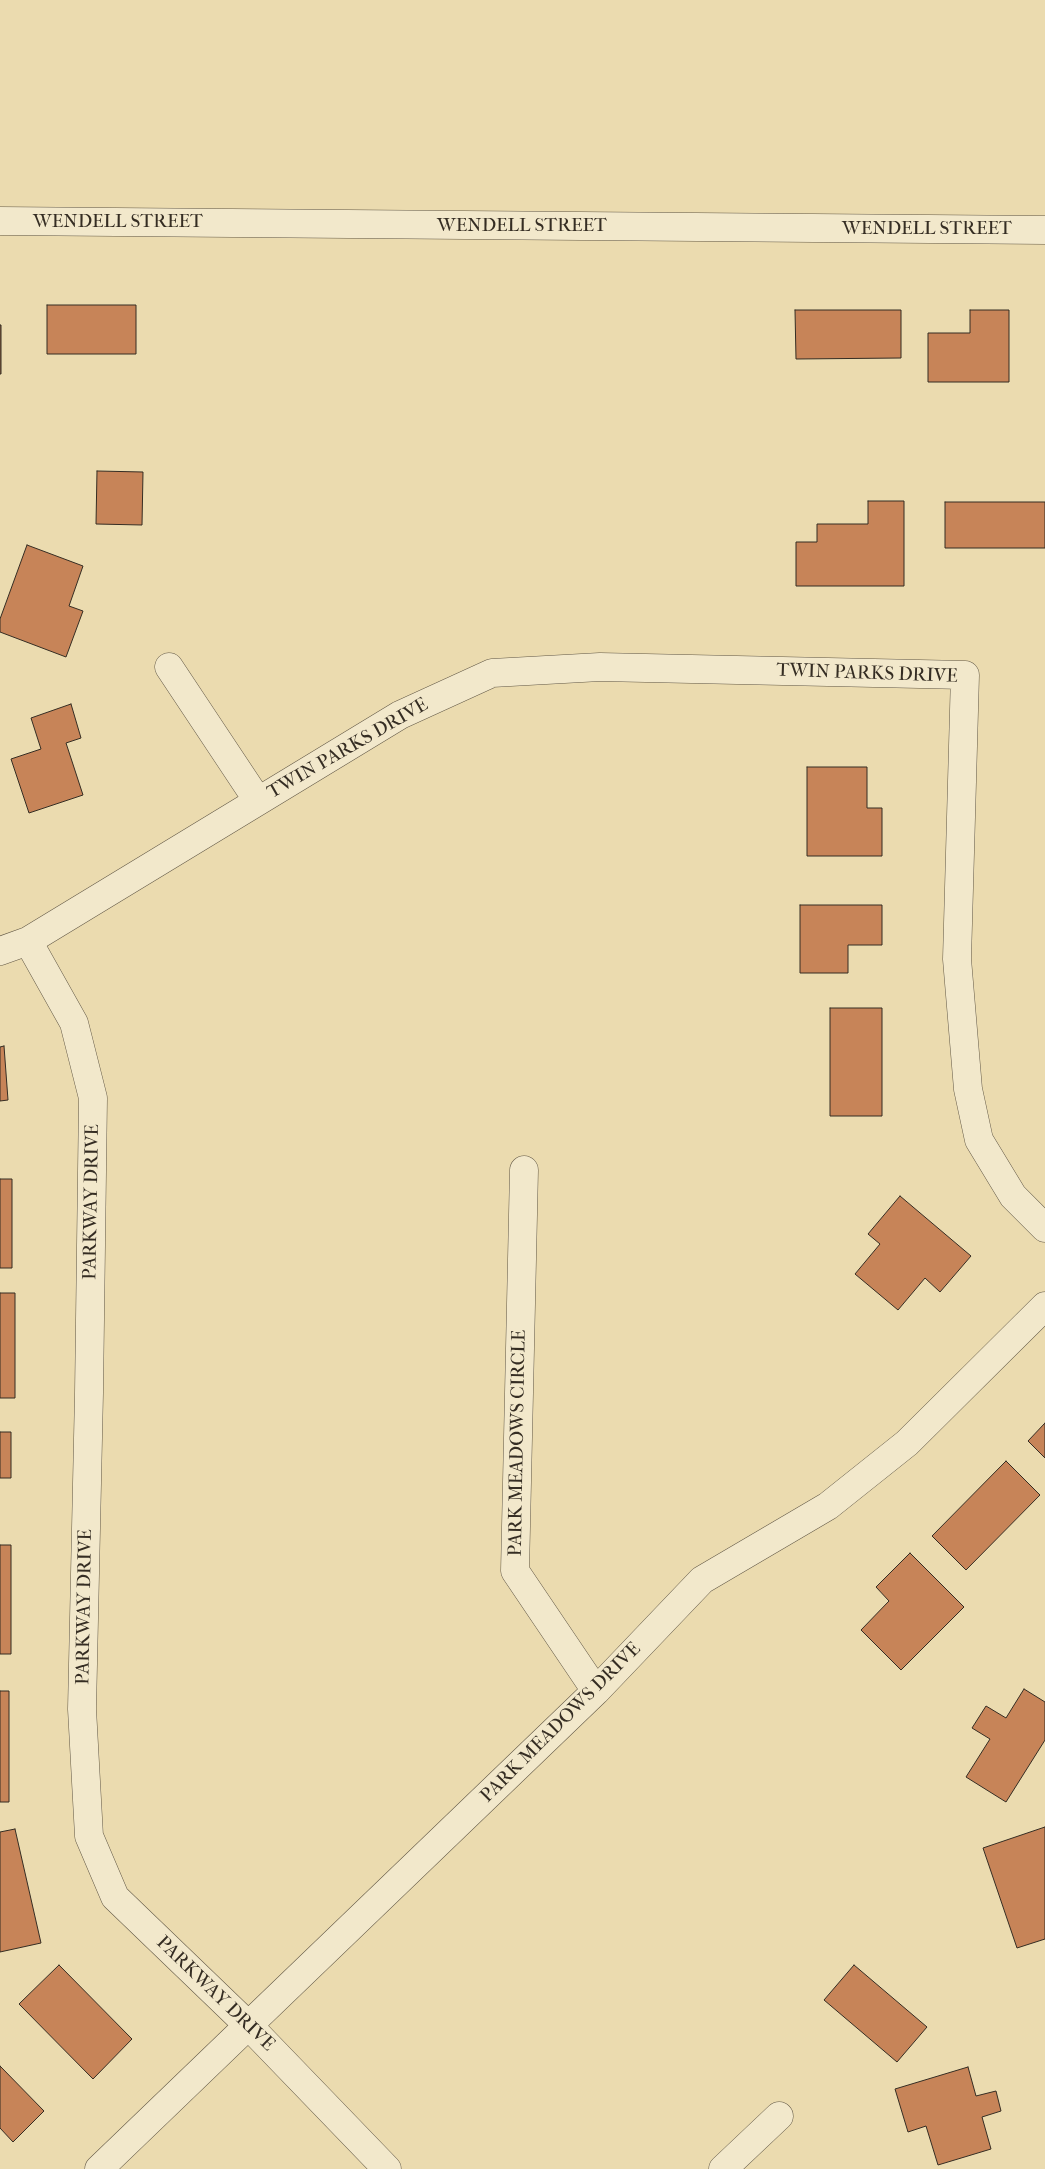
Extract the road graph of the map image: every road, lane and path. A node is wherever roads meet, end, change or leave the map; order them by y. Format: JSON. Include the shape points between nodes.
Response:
{"nodes":[{"id":1,"x":0,"y":221,"type":"edge"},
{"id":2,"x":1045,"y":230,"type":"edge"},
{"id":3,"x":169,"y":667,"type":"dead end"},
{"id":4,"x":258,"y":801,"type":"junction"},
{"id":5,"x":28,"y":941,"type":"junction"},
{"id":6,"x":0,"y":951,"type":"edge"},
{"id":7,"x":524,"y":1170,"type":"dead end"},
{"id":8,"x":1045,"y":1228,"type":"edge"},
{"id":9,"x":1045,"y":1306,"type":"edge"},
{"id":10,"x":596,"y":1691,"type":"junction"},
{"id":11,"x":249,"y":2026,"type":"junction"},
{"id":12,"x":779,"y":2116,"type":"dead end"},
{"id":13,"x":99,"y":2169,"type":"edge"},
{"id":14,"x":387,"y":2169,"type":"edge"},
{"id":15,"x":723,"y":2169,"type":"edge"}],
"edges":[{"from":1,"to":2,"type":"street","name":"WENDELL STREET"},
{"from":3,"to":4,"type":"street","name":"TWIN PARKS DRIVE"},
{"from":4,"to":5,"type":"street","name":"TWIN PARKS DRIVE"},
{"from":4,"to":8,"type":"street","name":"TWIN PARKS DRIVE","via":[[400,716],[492,673],[600,667],[966,675],[957,959],[968,1089],[979,1140],[1013,1196]]},
{"from":5,"to":6,"type":"street","name":"TWIN PARKS DRIVE"},
{"from":5,"to":11,"type":"street","name":"PARKWAY DRIVE","via":[[74,1023],[93,1098],[82,1709],[89,1836],[115,1897]]},
{"from":7,"to":10,"type":"street","name":"PARK MEADOWS CIRCLE","via":[[515,1571]]},
{"from":9,"to":10,"type":"street","name":"PARK MEADOWS DRIVE","via":[[907,1443],[828,1506],[702,1580]]},
{"from":10,"to":11,"type":"street","name":"PARK MEADOWS DRIVE"},
{"from":11,"to":13,"type":"street","name":"PARK MEADOWS DRIVE"},
{"from":11,"to":14,"type":"street","name":"PARKWAY DRIVE"},
{"from":12,"to":15,"type":"street"}]}
